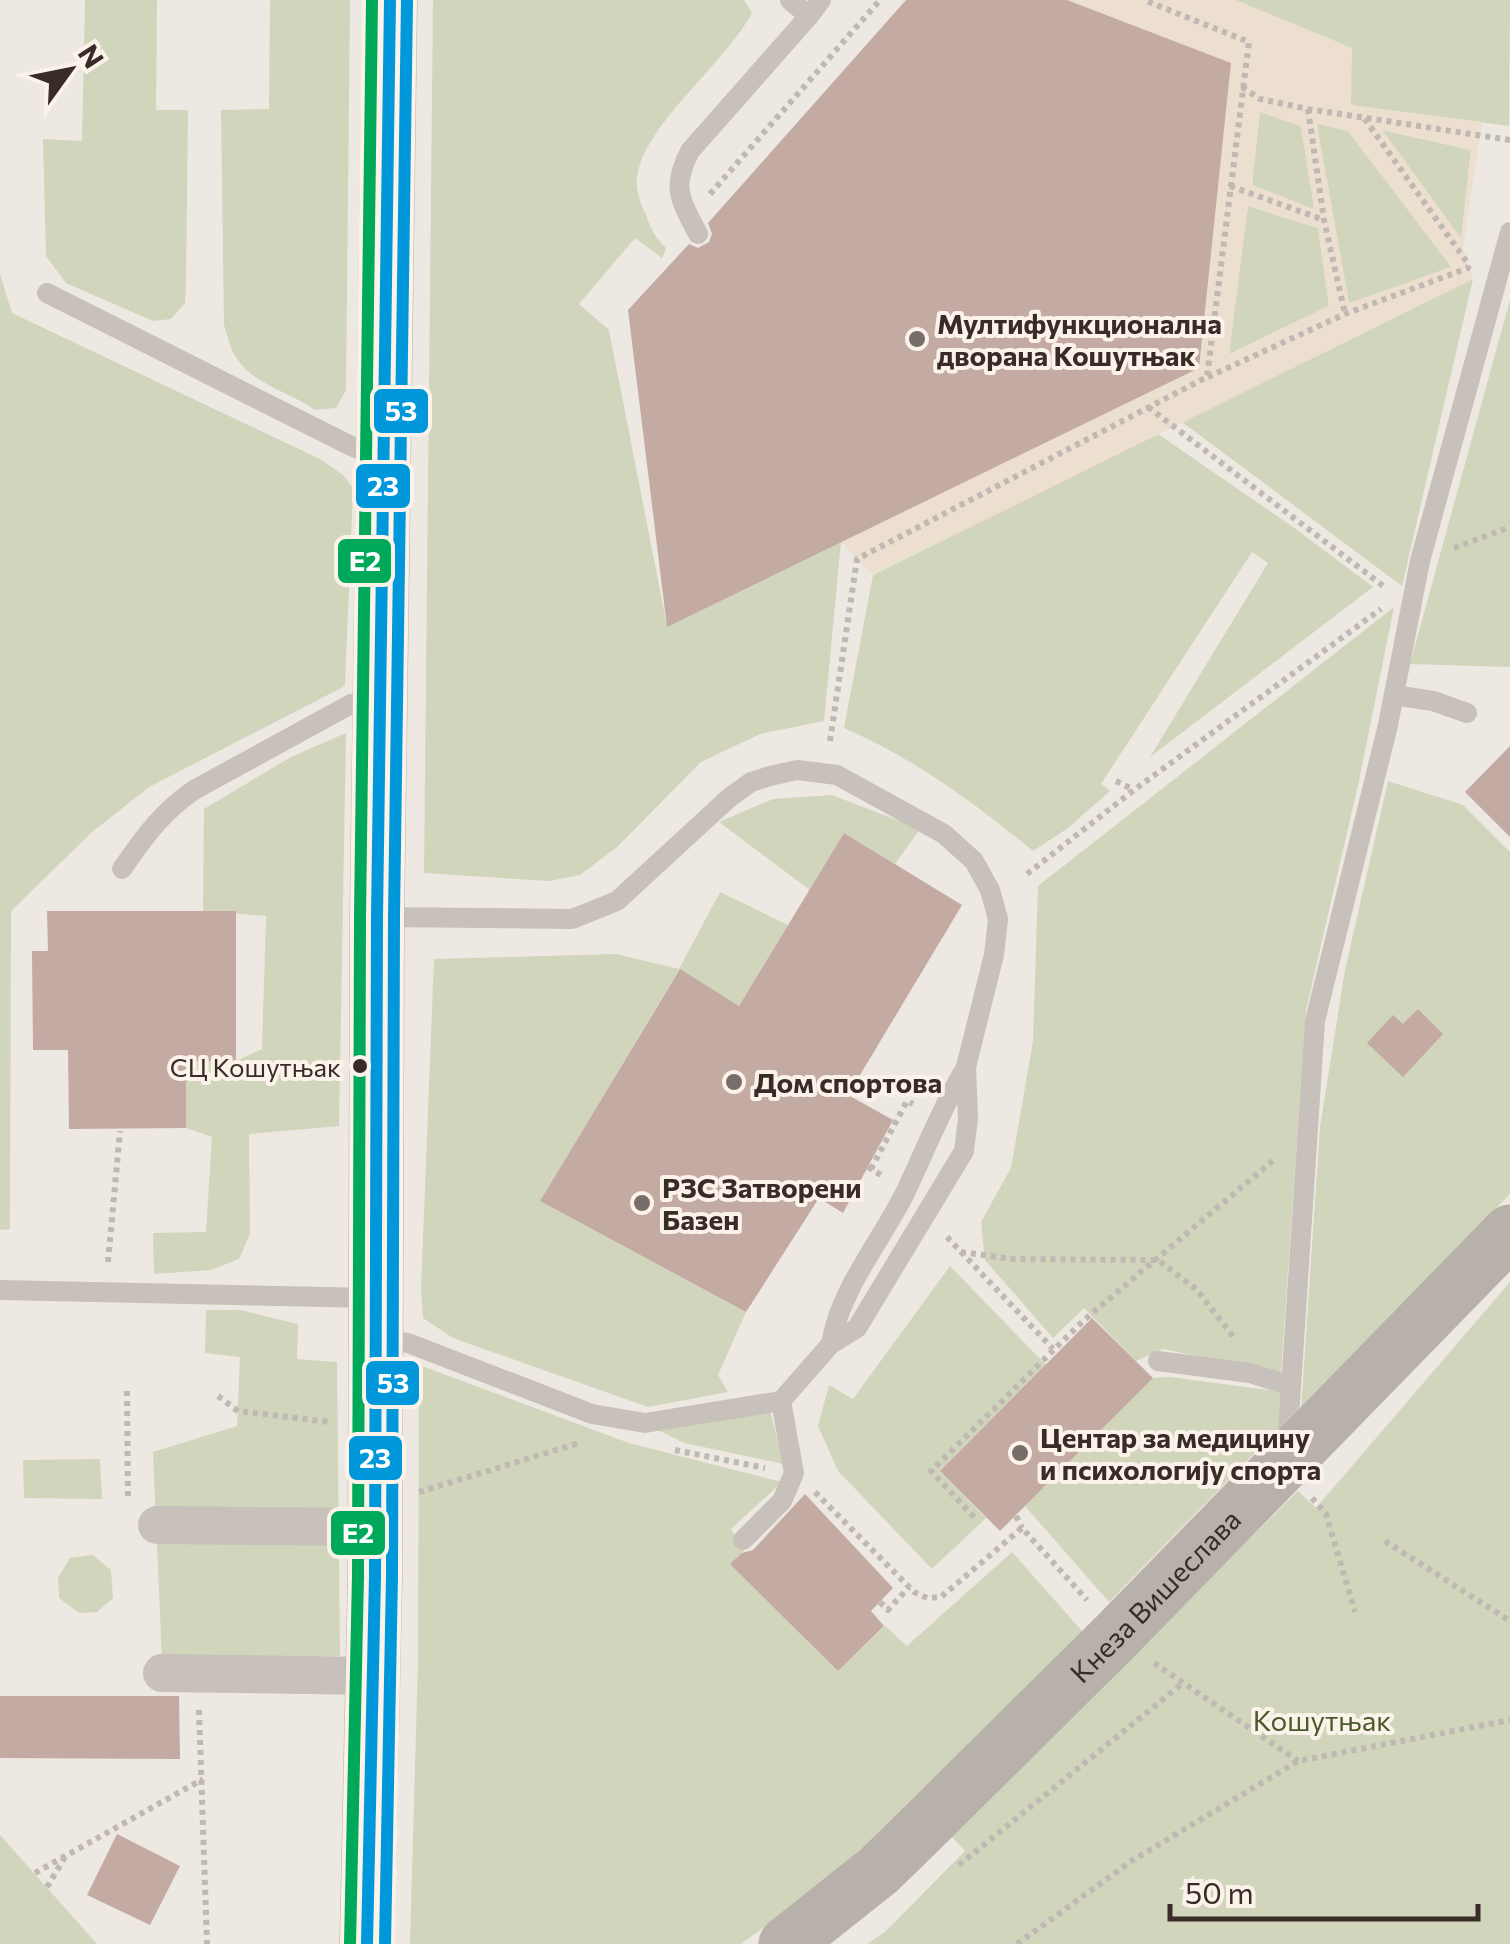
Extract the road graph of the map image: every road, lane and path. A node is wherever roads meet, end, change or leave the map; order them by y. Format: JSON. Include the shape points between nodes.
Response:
{"nodes":[{"id":1,"x":390,"y":0,"type":"edge"},
{"id":2,"x":790,"y":0,"type":"edge"},
{"id":3,"x":880,"y":0,"type":"edge"},
{"id":4,"x":1144,"y":0,"type":"edge"},
{"id":5,"x":815,"y":8,"type":"edge"},
{"id":6,"x":1242,"y":86,"type":"junction"},
{"id":7,"x":1308,"y":109,"type":"junction"},
{"id":8,"x":1362,"y":116,"type":"junction"},
{"id":9,"x":1510,"y":140,"type":"edge"},
{"id":10,"x":1230,"y":186,"type":"junction"},
{"id":11,"x":1324,"y":220,"type":"junction"},
{"id":12,"x":694,"y":226,"type":"joint"},
{"id":13,"x":1510,"y":232,"type":"edge"},
{"id":14,"x":1212,"y":240,"type":"dead end"},
{"id":15,"x":1224,"y":241,"type":"junction"},
{"id":16,"x":1507,"y":255,"type":"edge"},
{"id":17,"x":46,"y":293,"type":"dead end"},
{"id":18,"x":1344,"y":314,"type":"junction"},
{"id":19,"x":1207,"y":377,"type":"junction"},
{"id":20,"x":1148,"y":407,"type":"junction"},
{"id":21,"x":385,"y":459,"type":"junction"},
{"id":22,"x":1510,"y":527,"type":"edge"},
{"id":23,"x":1420,"y":561,"type":"junction"},
{"id":24,"x":1406,"y":591,"type":"junction"},
{"id":25,"x":1394,"y":696,"type":"junction"},
{"id":26,"x":381,"y":701,"type":"junction"},
{"id":27,"x":1468,"y":712,"type":"dead end"},
{"id":28,"x":830,"y":740,"type":"dead end"},
{"id":29,"x":1116,"y":781,"type":"dead end"},
{"id":30,"x":1134,"y":790,"type":"junction"},
{"id":31,"x":122,"y":869,"type":"dead end"},
{"id":32,"x":1027,"y":874,"type":"dead end"},
{"id":33,"x":377,"y":917,"type":"junction"},
{"id":34,"x":966,"y":1067,"type":"junction"},
{"id":35,"x":120,"y":1131,"type":"dead end"},
{"id":36,"x":1307,"y":1134,"type":"junction"},
{"id":37,"x":110,"y":1232,"type":"dead end"},
{"id":38,"x":943,"y":1232,"type":"dead end"},
{"id":39,"x":1510,"y":1232,"type":"edge"},
{"id":40,"x":960,"y":1252,"type":"junction"},
{"id":41,"x":1151,"y":1260,"type":"junction"},
{"id":42,"x":0,"y":1290,"type":"edge"},
{"id":43,"x":377,"y":1318,"type":"junction"},
{"id":44,"x":831,"y":1344,"type":"junction"},
{"id":45,"x":1053,"y":1350,"type":"junction"},
{"id":46,"x":1158,"y":1361,"type":"dead end"},
{"id":47,"x":1265,"y":1378,"type":"junction"},
{"id":48,"x":1290,"y":1386,"type":"junction"},
{"id":49,"x":127,"y":1391,"type":"dead end"},
{"id":50,"x":218,"y":1396,"type":"dead end"},
{"id":51,"x":781,"y":1401,"type":"junction"},
{"id":52,"x":333,"y":1422,"type":"dead end"},
{"id":53,"x":645,"y":1424,"type":"junction"},
{"id":54,"x":624,"y":1430,"type":"junction"},
{"id":55,"x":1302,"y":1469,"type":"junction"},
{"id":56,"x":794,"y":1474,"type":"junction"},
{"id":57,"x":128,"y":1488,"type":"dead end"},
{"id":58,"x":392,"y":1511,"type":"junction"},
{"id":59,"x":974,"y":1516,"type":"dead end"},
{"id":60,"x":1016,"y":1516,"type":"dead end"},
{"id":61,"x":157,"y":1525,"type":"dead end"},
{"id":62,"x":1022,"y":1528,"type":"junction"},
{"id":63,"x":743,"y":1540,"type":"dead end"},
{"id":64,"x":1385,"y":1541,"type":"dead end"},
{"id":65,"x":909,"y":1588,"type":"junction"},
{"id":66,"x":880,"y":1602,"type":"dead end"},
{"id":67,"x":1355,"y":1612,"type":"dead end"},
{"id":68,"x":1510,"y":1621,"type":"edge"},
{"id":69,"x":1116,"y":1636,"type":"junction"},
{"id":70,"x":179,"y":1674,"type":"joint"},
{"id":71,"x":372,"y":1676,"type":"junction"},
{"id":72,"x":1183,"y":1683,"type":"junction"},
{"id":73,"x":1510,"y":1720,"type":"edge"},
{"id":74,"x":1298,"y":1761,"type":"junction"},
{"id":75,"x":203,"y":1780,"type":"junction"},
{"id":76,"x":66,"y":1856,"type":"junction"},
{"id":77,"x":954,"y":1868,"type":"dead end"},
{"id":78,"x":34,"y":1873,"type":"dead end"},
{"id":79,"x":47,"y":1887,"type":"dead end"},
{"id":80,"x":207,"y":1944,"type":"edge"},
{"id":81,"x":367,"y":1944,"type":"edge"},
{"id":82,"x":786,"y":1944,"type":"edge"},
{"id":83,"x":1018,"y":1944,"type":"edge"}],
"edges":[{"from":1,"to":21,"type":"main road"},
{"from":2,"to":5,"type":"lane"},
{"from":3,"to":12,"type":"path"},
{"from":4,"to":6,"type":"path","via":[[1249,42]]},
{"from":5,"to":12,"type":"lane","via":[[690,151],[678,174],[680,198]]},
{"from":6,"to":7,"type":"path","via":[[1260,99]]},
{"from":6,"to":10,"type":"path"},
{"from":7,"to":8,"type":"path"},
{"from":7,"to":11,"type":"path"},
{"from":8,"to":9,"type":"path"},
{"from":8,"to":18,"type":"path","via":[[1469,265]]},
{"from":10,"to":11,"type":"path"},
{"from":10,"to":15,"type":"path"},
{"from":11,"to":18,"type":"path"},
{"from":13,"to":16,"type":"lane"},
{"from":14,"to":15,"type":"path"},
{"from":15,"to":19,"type":"path"},
{"from":16,"to":23,"type":"lane"},
{"from":17,"to":21,"type":"lane"},
{"from":18,"to":19,"type":"path"},
{"from":19,"to":20,"type":"path"},
{"from":20,"to":24,"type":"path"},
{"from":20,"to":28,"type":"path","via":[[857,559]]},
{"from":21,"to":26,"type":"main road"},
{"from":22,"to":23,"type":"path"},
{"from":23,"to":24,"type":"lane"},
{"from":24,"to":25,"type":"lane"},
{"from":24,"to":30,"type":"path"},
{"from":25,"to":27,"type":"lane"},
{"from":25,"to":36,"type":"lane","via":[[1315,1022]]},
{"from":26,"to":31,"type":"lane","via":[[351,704],[194,790],[151,827]]},
{"from":26,"to":33,"type":"main road"},
{"from":29,"to":30,"type":"path"},
{"from":30,"to":32,"type":"path"},
{"from":33,"to":34,"type":"lane","via":[[572,919],[597,912],[751,782],[796,770],[824,771],[944,834],[974,861],[990,890],[998,920],[994,954]]},
{"from":33,"to":43,"type":"main road"},
{"from":34,"to":44,"type":"lane","via":[[836,1316]]},
{"from":34,"to":44,"type":"lane","via":[[964,1151],[857,1328]]},
{"from":35,"to":37,"type":"path"},
{"from":36,"to":41,"type":"path"},
{"from":36,"to":48,"type":"lane"},
{"from":38,"to":40,"type":"path"},
{"from":39,"to":55,"type":"main road","name":"Кнеза Вишеслава"},
{"from":40,"to":41,"type":"path"},
{"from":40,"to":45,"type":"path"},
{"from":41,"to":45,"type":"path"},
{"from":41,"to":47,"type":"path","via":[[1197,1290]]},
{"from":42,"to":43,"type":"lane"},
{"from":43,"to":53,"type":"lane","via":[[408,1343],[592,1414]]},
{"from":43,"to":58,"type":"main road"},
{"from":44,"to":51,"type":"lane"},
{"from":45,"to":59,"type":"path","via":[[932,1471]]},
{"from":46,"to":47,"type":"lane"},
{"from":47,"to":48,"type":"lane"},
{"from":48,"to":55,"type":"lane","via":[[1288,1432]]},
{"from":49,"to":57,"type":"path"},
{"from":50,"to":52,"type":"path","via":[[238,1411]]},
{"from":51,"to":53,"type":"lane"},
{"from":51,"to":56,"type":"lane"},
{"from":53,"to":54,"type":"path"},
{"from":54,"to":56,"type":"path","via":[[678,1451]]},
{"from":54,"to":58,"type":"path"},
{"from":55,"to":67,"type":"path","via":[[1326,1514]]},
{"from":55,"to":69,"type":"main road","name":"Кнеза Вишеслава"},
{"from":56,"to":63,"type":"lane","via":[[782,1501]]},
{"from":56,"to":65,"type":"path"},
{"from":58,"to":61,"type":"street"},
{"from":58,"to":71,"type":"main road"},
{"from":60,"to":62,"type":"path"},
{"from":62,"to":65,"type":"path","via":[[942,1597],[926,1598]]},
{"from":62,"to":69,"type":"path"},
{"from":64,"to":68,"type":"path"},
{"from":65,"to":66,"type":"path","via":[[888,1610]]},
{"from":69,"to":72,"type":"path"},
{"from":69,"to":82,"type":"main road","name":"Кнеза Вишеслава","via":[[878,1871]]},
{"from":70,"to":71,"type":"street"},
{"from":70,"to":75,"type":"path"},
{"from":71,"to":81,"type":"main road"},
{"from":72,"to":74,"type":"path"},
{"from":72,"to":77,"type":"path"},
{"from":73,"to":74,"type":"path"},
{"from":74,"to":83,"type":"path","via":[[1133,1860]]},
{"from":75,"to":76,"type":"path"},
{"from":75,"to":80,"type":"path"},
{"from":76,"to":78,"type":"path"},
{"from":76,"to":79,"type":"path"}]}
